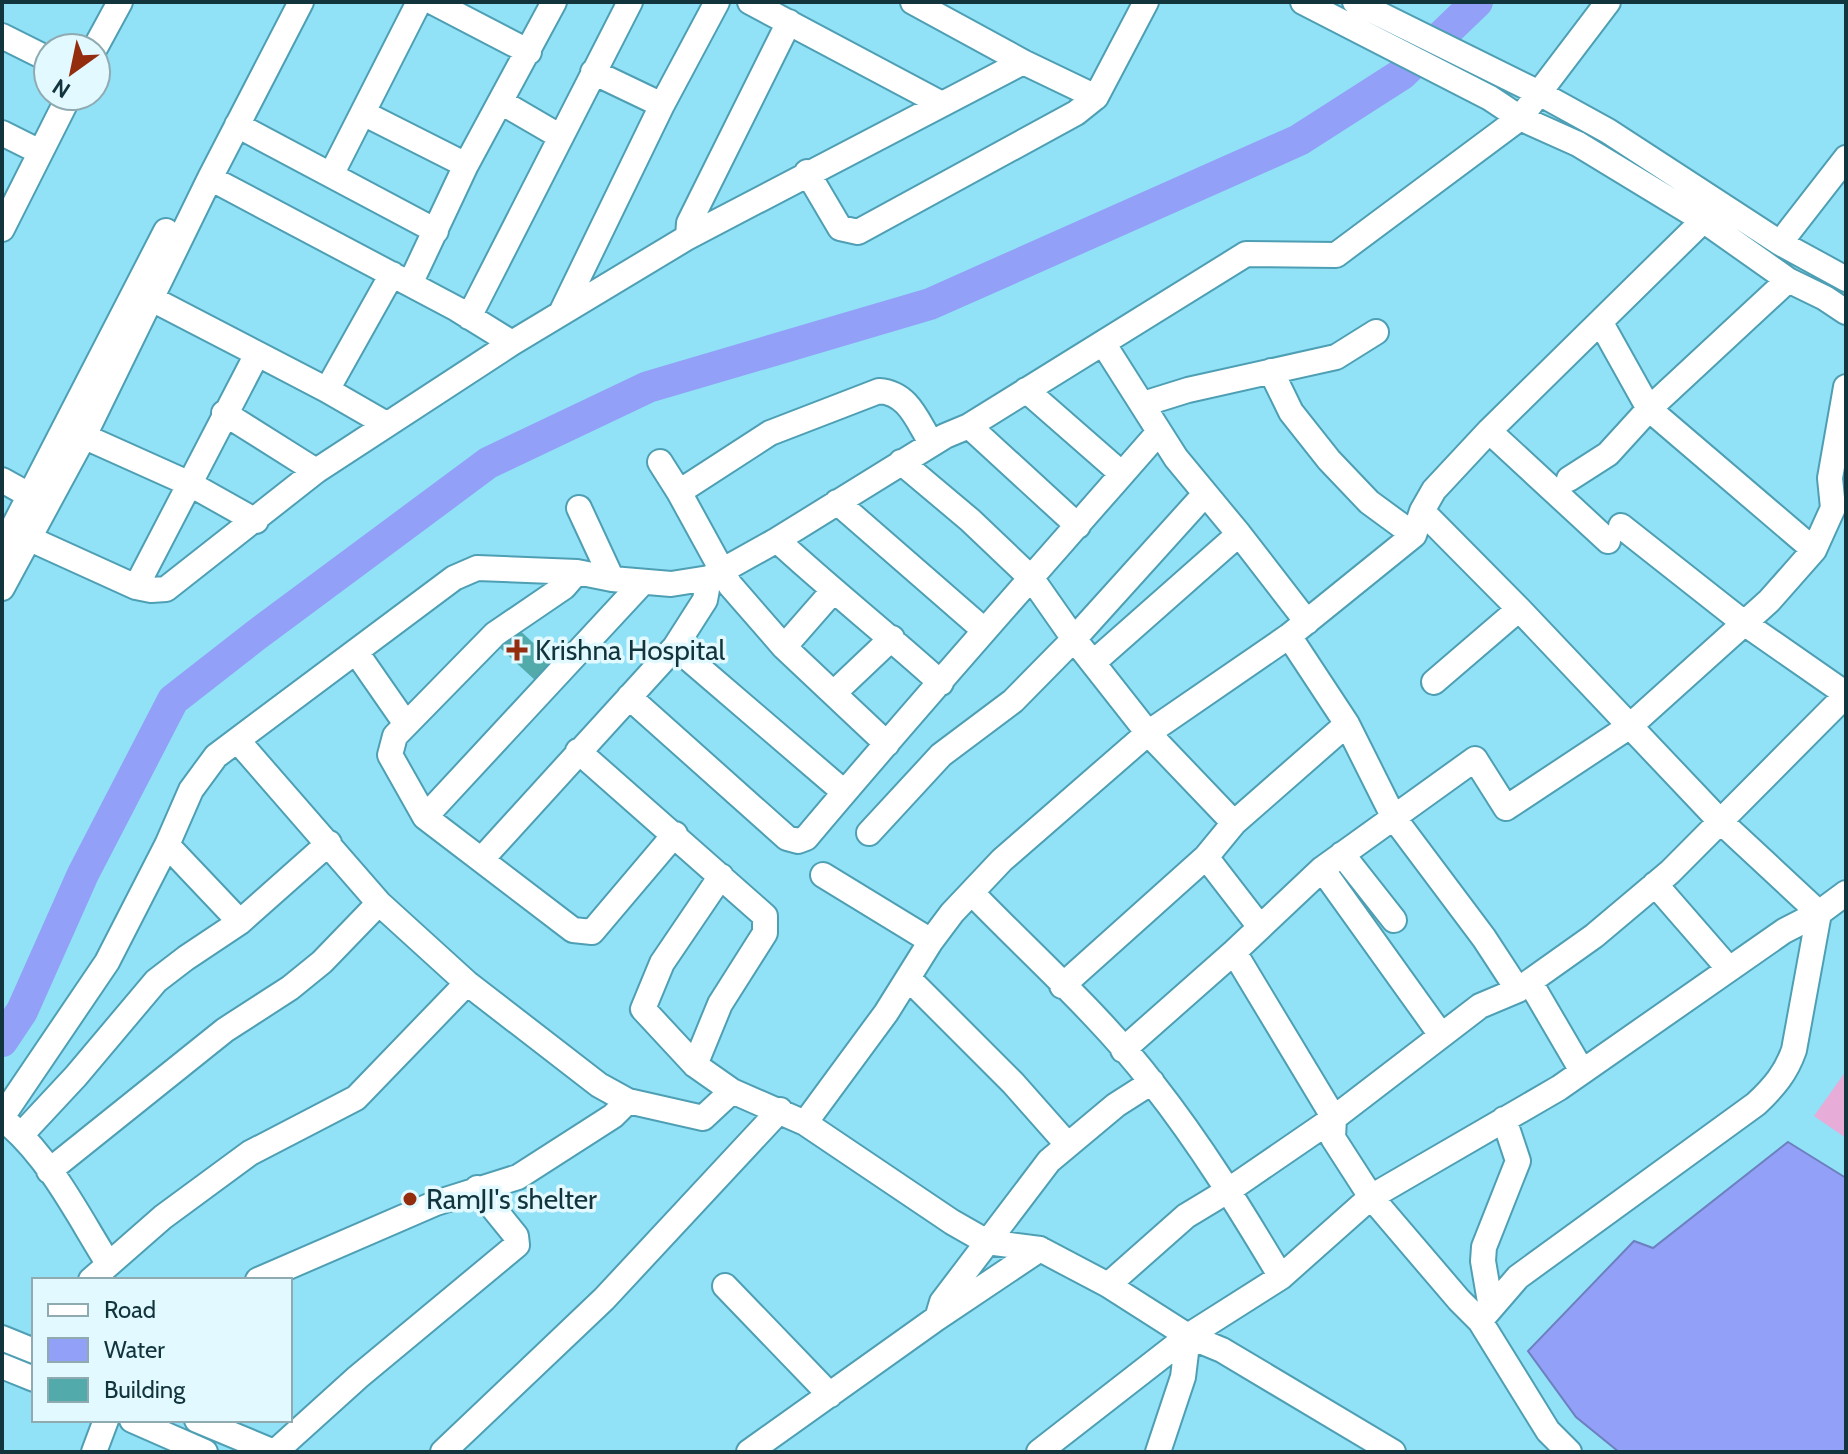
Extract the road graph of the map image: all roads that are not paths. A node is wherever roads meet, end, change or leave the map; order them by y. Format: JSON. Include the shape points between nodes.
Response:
{"nodes":[{"id":1,"x":120,"y":2,"type":"edge"},
{"id":2,"x":283,"y":2,"type":"edge"},
{"id":3,"x":301,"y":2,"type":"edge"},
{"id":4,"x":419,"y":2,"type":"edge"},
{"id":5,"x":433,"y":2,"type":"edge"},
{"id":6,"x":554,"y":2,"type":"edge"},
{"id":7,"x":630,"y":2,"type":"edge"},
{"id":8,"x":717,"y":2,"type":"edge"},
{"id":9,"x":750,"y":2,"type":"edge"},
{"id":10,"x":913,"y":2,"type":"edge"},
{"id":11,"x":1146,"y":2,"type":"edge"},
{"id":12,"x":1303,"y":2,"type":"edge"},
{"id":13,"x":1355,"y":2,"type":"edge"},
{"id":14,"x":1608,"y":2,"type":"edge"},
{"id":15,"x":789,"y":22,"type":"junction"},
{"id":16,"x":104,"y":32,"type":"edge"},
{"id":17,"x":2,"y":36,"type":"edge"},
{"id":18,"x":32,"y":51,"type":"edge"},
{"id":19,"x":529,"y":52,"type":"junction"},
{"id":20,"x":1023,"y":62,"type":"junction"},
{"id":21,"x":593,"y":72,"type":"junction"},
{"id":22,"x":1539,"y":93,"type":"junction"},
{"id":23,"x":1096,"y":97,"type":"junction"},
{"id":24,"x":501,"y":102,"type":"junction"},
{"id":25,"x":940,"y":103,"type":"junction"},
{"id":26,"x":662,"y":105,"type":"junction"},
{"id":27,"x":61,"y":112,"type":"edge"},
{"id":28,"x":363,"y":113,"type":"junction"},
{"id":29,"x":1520,"y":118,"type":"junction"},
{"id":30,"x":237,"y":125,"type":"junction"},
{"id":31,"x":2,"y":133,"type":"edge"},
{"id":32,"x":561,"y":137,"type":"junction"},
{"id":33,"x":40,"y":152,"type":"junction"},
{"id":34,"x":1846,"y":158,"type":"edge"},
{"id":35,"x":466,"y":165,"type":"junction"},
{"id":36,"x":807,"y":172,"type":"junction"},
{"id":37,"x":331,"y":175,"type":"junction"},
{"id":38,"x":210,"y":178,"type":"junction"},
{"id":39,"x":1711,"y":212,"type":"junction"},
{"id":40,"x":3,"y":226,"type":"edge"},
{"id":41,"x":436,"y":231,"type":"junction"},
{"id":42,"x":688,"y":237,"type":"junction"},
{"id":43,"x":1780,"y":243,"type":"junction"},
{"id":44,"x":401,"y":279,"type":"junction"},
{"id":45,"x":1846,"y":279,"type":"edge"},
{"id":46,"x":1788,"y":280,"type":"junction"},
{"id":47,"x":150,"y":298,"type":"junction"},
{"id":48,"x":1846,"y":312,"type":"edge"},
{"id":49,"x":561,"y":313,"type":"junction"},
{"id":50,"x":469,"y":317,"type":"junction"},
{"id":51,"x":1601,"y":323,"type":"junction"},
{"id":52,"x":1376,"y":332,"type":"dead end"},
{"id":53,"x":512,"y":343,"type":"junction"},
{"id":54,"x":1103,"y":343,"type":"junction"},
{"id":55,"x":257,"y":354,"type":"junction"},
{"id":56,"x":1271,"y":371,"type":"junction"},
{"id":57,"x":1846,"y":387,"type":"edge"},
{"id":58,"x":327,"y":390,"type":"junction"},
{"id":59,"x":1026,"y":390,"type":"junction"},
{"id":60,"x":1143,"y":404,"type":"junction"},
{"id":61,"x":1649,"y":409,"type":"junction"},
{"id":62,"x":224,"y":413,"type":"junction"},
{"id":63,"x":386,"y":424,"type":"junction"},
{"id":64,"x":969,"y":426,"type":"junction"},
{"id":65,"x":1489,"y":431,"type":"junction"},
{"id":66,"x":1159,"y":432,"type":"junction"},
{"id":67,"x":83,"y":436,"type":"junction"},
{"id":68,"x":932,"y":444,"type":"junction"},
{"id":69,"x":660,"y":462,"type":"dead end"},
{"id":70,"x":901,"y":462,"type":"junction"},
{"id":71,"x":316,"y":471,"type":"junction"},
{"id":72,"x":1122,"y":474,"type":"junction"},
{"id":73,"x":1569,"y":479,"type":"dead end"},
{"id":74,"x":2,"y":480,"type":"edge"},
{"id":75,"x":190,"y":484,"type":"junction"},
{"id":76,"x":679,"y":492,"type":"junction"},
{"id":77,"x":1205,"y":494,"type":"junction"},
{"id":78,"x":29,"y":495,"type":"junction"},
{"id":79,"x":837,"y":502,"type":"junction"},
{"id":80,"x":579,"y":508,"type":"dead end"},
{"id":81,"x":1422,"y":511,"type":"junction"},
{"id":82,"x":256,"y":521,"type":"junction"},
{"id":83,"x":1078,"y":526,"type":"junction"},
{"id":84,"x":1239,"y":534,"type":"junction"},
{"id":85,"x":1414,"y":535,"type":"junction"},
{"id":86,"x":28,"y":538,"type":"junction"},
{"id":87,"x":777,"y":540,"type":"junction"},
{"id":88,"x":2,"y":549,"type":"edge"},
{"id":89,"x":1814,"y":550,"type":"junction"},
{"id":90,"x":577,"y":572,"type":"junction"},
{"id":91,"x":715,"y":575,"type":"junction"},
{"id":92,"x":612,"y":579,"type":"junction"},
{"id":93,"x":1032,"y":579,"type":"junction"},
{"id":94,"x":643,"y":582,"type":"junction"},
{"id":95,"x":136,"y":587,"type":"junction"},
{"id":96,"x":2,"y":588,"type":"edge"},
{"id":97,"x":833,"y":591,"type":"junction"},
{"id":98,"x":1519,"y":609,"type":"junction"},
{"id":99,"x":1744,"y":623,"type":"junction"},
{"id":100,"x":1298,"y":629,"type":"junction"},
{"id":101,"x":984,"y":630,"type":"junction"},
{"id":102,"x":892,"y":638,"type":"junction"},
{"id":103,"x":1074,"y":639,"type":"junction"},
{"id":104,"x":675,"y":647,"type":"junction"},
{"id":105,"x":784,"y":647,"type":"junction"},
{"id":106,"x":356,"y":652,"type":"junction"},
{"id":107,"x":1094,"y":662,"type":"junction"},
{"id":108,"x":1434,"y":682,"type":"dead end"},
{"id":109,"x":941,"y":683,"type":"junction"},
{"id":110,"x":835,"y":692,"type":"junction"},
{"id":111,"x":1846,"y":694,"type":"edge"},
{"id":112,"x":629,"y":697,"type":"junction"},
{"id":113,"x":406,"y":724,"type":"junction"},
{"id":114,"x":1347,"y":724,"type":"junction"},
{"id":115,"x":1630,"y":726,"type":"junction"},
{"id":116,"x":1148,"y":733,"type":"junction"},
{"id":117,"x":238,"y":741,"type":"junction"},
{"id":118,"x":887,"y":744,"type":"junction"},
{"id":119,"x":578,"y":751,"type":"junction"},
{"id":120,"x":844,"y":792,"type":"junction"},
{"id":121,"x":425,"y":817,"type":"junction"},
{"id":122,"x":1394,"y":818,"type":"junction"},
{"id":123,"x":1719,"y":820,"type":"junction"},
{"id":124,"x":1234,"y":823,"type":"junction"},
{"id":125,"x":869,"y":833,"type":"dead end"},
{"id":126,"x":675,"y":834,"type":"junction"},
{"id":127,"x":329,"y":843,"type":"junction"},
{"id":128,"x":167,"y":845,"type":"junction"},
{"id":129,"x":1342,"y":854,"type":"junction"},
{"id":130,"x":1206,"y":857,"type":"junction"},
{"id":131,"x":481,"y":860,"type":"junction"},
{"id":132,"x":1322,"y":869,"type":"junction"},
{"id":133,"x":823,"y":875,"type":"dead end"},
{"id":134,"x":721,"y":876,"type":"junction"},
{"id":135,"x":1655,"y":884,"type":"junction"},
{"id":136,"x":972,"y":893,"type":"junction"},
{"id":137,"x":1846,"y":893,"type":"edge"},
{"id":138,"x":379,"y":903,"type":"junction"},
{"id":139,"x":1819,"y":913,"type":"junction"},
{"id":140,"x":1394,"y":920,"type":"dead end"},
{"id":141,"x":240,"y":922,"type":"junction"},
{"id":142,"x":1260,"y":927,"type":"junction"},
{"id":143,"x":931,"y":941,"type":"junction"},
{"id":144,"x":1234,"y":952,"type":"junction"},
{"id":145,"x":1729,"y":969,"type":"junction"},
{"id":146,"x":908,"y":978,"type":"junction"},
{"id":147,"x":467,"y":983,"type":"junction"},
{"id":148,"x":1062,"y":986,"type":"junction"},
{"id":149,"x":1524,"y":986,"type":"junction"},
{"id":150,"x":1441,"y":1035,"type":"junction"},
{"id":151,"x":1123,"y":1050,"type":"junction"},
{"id":152,"x":695,"y":1065,"type":"junction"},
{"id":153,"x":1582,"y":1071,"type":"junction"},
{"id":154,"x":1152,"y":1082,"type":"junction"},
{"id":155,"x":732,"y":1091,"type":"junction"},
{"id":156,"x":628,"y":1101,"type":"junction"},
{"id":157,"x":780,"y":1110,"type":"junction"},
{"id":158,"x":2,"y":1118,"type":"edge"},
{"id":159,"x":1334,"y":1118,"type":"junction"},
{"id":160,"x":1504,"y":1119,"type":"junction"},
{"id":161,"x":805,"y":1123,"type":"junction"},
{"id":162,"x":21,"y":1135,"type":"junction"},
{"id":163,"x":1067,"y":1144,"type":"junction"},
{"id":164,"x":49,"y":1171,"type":"junction"},
{"id":165,"x":477,"y":1188,"type":"junction"},
{"id":166,"x":1229,"y":1190,"type":"junction"},
{"id":167,"x":1371,"y":1197,"type":"junction"},
{"id":168,"x":987,"y":1242,"type":"junction"},
{"id":169,"x":1040,"y":1249,"type":"junction"},
{"id":170,"x":100,"y":1271,"type":"edge"},
{"id":171,"x":1281,"y":1277,"type":"junction"},
{"id":172,"x":263,"y":1278,"type":"edge"},
{"id":173,"x":1108,"y":1285,"type":"junction"},
{"id":174,"x":725,"y":1286,"type":"dead end"},
{"id":175,"x":1486,"y":1314,"type":"junction"},
{"id":176,"x":937,"y":1318,"type":"junction"},
{"id":177,"x":1188,"y":1336,"type":"junction"},
{"id":178,"x":2,"y":1338,"type":"edge"},
{"id":179,"x":31,"y":1346,"type":"edge"},
{"id":180,"x":2,"y":1366,"type":"edge"},
{"id":181,"x":32,"y":1378,"type":"edge"},
{"id":182,"x":830,"y":1395,"type":"junction"},
{"id":183,"x":105,"y":1422,"type":"edge"},
{"id":184,"x":137,"y":1422,"type":"edge"},
{"id":185,"x":202,"y":1422,"type":"edge"},
{"id":186,"x":94,"y":1452,"type":"edge"},
{"id":187,"x":205,"y":1452,"type":"edge"},
{"id":188,"x":274,"y":1452,"type":"edge"},
{"id":189,"x":443,"y":1452,"type":"edge"},
{"id":190,"x":749,"y":1452,"type":"edge"},
{"id":191,"x":1039,"y":1452,"type":"edge"},
{"id":192,"x":1158,"y":1452,"type":"edge"},
{"id":193,"x":1393,"y":1452,"type":"edge"},
{"id":194,"x":1569,"y":1452,"type":"edge"}],
"edges":[{"from":1,"to":16,"type":"street"},
{"from":2,"to":78,"type":"street"},
{"from":3,"to":30,"type":"street"},
{"from":4,"to":28,"type":"street"},
{"from":5,"to":19,"type":"street"},
{"from":6,"to":19,"type":"street"},
{"from":7,"to":21,"type":"street"},
{"from":8,"to":26,"type":"street"},
{"from":9,"to":15,"type":"street"},
{"from":10,"to":20,"type":"street"},
{"from":11,"to":23,"type":"street"},
{"from":12,"to":29,"type":"street"},
{"from":13,"to":22,"type":"street"},
{"from":14,"to":22,"type":"street"},
{"from":15,"to":25,"type":"street"},
{"from":15,"to":42,"type":"street","via":[[689,223]]},
{"from":17,"to":18,"type":"street"},
{"from":19,"to":24,"type":"street"},
{"from":20,"to":23,"type":"street"},
{"from":20,"to":25,"type":"street"},
{"from":21,"to":26,"type":"street"},
{"from":21,"to":32,"type":"street"},
{"from":22,"to":29,"type":"street"},
{"from":22,"to":39,"type":"street","via":[[1608,131]]},
{"from":23,"to":36,"type":"street","via":[[1076,113],[858,232],[840,228]]},
{"from":24,"to":32,"type":"street"},
{"from":24,"to":35,"type":"street"},
{"from":25,"to":36,"type":"street"},
{"from":26,"to":49,"type":"street"},
{"from":27,"to":33,"type":"street"},
{"from":28,"to":35,"type":"street"},
{"from":28,"to":37,"type":"street"},
{"from":29,"to":39,"type":"street"},
{"from":29,"to":54,"type":"street","via":[[1336,255],[1246,254]]},
{"from":30,"to":37,"type":"street"},
{"from":30,"to":38,"type":"street"},
{"from":31,"to":33,"type":"street"},
{"from":32,"to":50,"type":"street"},
{"from":33,"to":40,"type":"street"},
{"from":34,"to":43,"type":"street"},
{"from":35,"to":41,"type":"street"},
{"from":36,"to":42,"type":"street"},
{"from":37,"to":41,"type":"street"},
{"from":38,"to":44,"type":"street"},
{"from":38,"to":47,"type":"street"},
{"from":39,"to":43,"type":"street"},
{"from":39,"to":46,"type":"street"},
{"from":39,"to":51,"type":"street"},
{"from":41,"to":44,"type":"street"},
{"from":42,"to":49,"type":"street"},
{"from":43,"to":45,"type":"street"},
{"from":44,"to":50,"type":"street"},
{"from":44,"to":58,"type":"street"},
{"from":46,"to":48,"type":"street"},
{"from":46,"to":61,"type":"street"},
{"from":47,"to":55,"type":"street"},
{"from":47,"to":67,"type":"street"},
{"from":49,"to":53,"type":"street"},
{"from":50,"to":53,"type":"street"},
{"from":51,"to":61,"type":"street"},
{"from":51,"to":65,"type":"street"},
{"from":52,"to":56,"type":"street","via":[[1336,357]]},
{"from":53,"to":63,"type":"street"},
{"from":54,"to":59,"type":"street"},
{"from":54,"to":60,"type":"street"},
{"from":55,"to":58,"type":"street"},
{"from":55,"to":62,"type":"street"},
{"from":56,"to":60,"type":"street"},
{"from":56,"to":85,"type":"street","via":[[1291,412],[1329,460],[1369,502]]},
{"from":57,"to":89,"type":"street","via":[[1830,478],[1833,508]]},
{"from":58,"to":63,"type":"street"},
{"from":59,"to":64,"type":"street"},
{"from":59,"to":72,"type":"street"},
{"from":60,"to":66,"type":"street"},
{"from":61,"to":73,"type":"street","via":[[1608,454]]},
{"from":61,"to":89,"type":"street"},
{"from":62,"to":71,"type":"street"},
{"from":62,"to":75,"type":"street"},
{"from":63,"to":71,"type":"street"},
{"from":64,"to":68,"type":"street"},
{"from":64,"to":83,"type":"street"},
{"from":65,"to":81,"type":"street","via":[[1434,490]]},
{"from":65,"to":99,"type":"street","via":[[1615,534]]},
{"from":66,"to":72,"type":"street"},
{"from":66,"to":77,"type":"street"},
{"from":67,"to":75,"type":"street"},
{"from":67,"to":86,"type":"street"},
{"from":68,"to":70,"type":"street"},
{"from":68,"to":76,"type":"street","via":[[904,399],[879,391],[770,433]]},
{"from":69,"to":76,"type":"street"},
{"from":70,"to":79,"type":"street"},
{"from":70,"to":93,"type":"street"},
{"from":71,"to":82,"type":"street"},
{"from":72,"to":83,"type":"street"},
{"from":74,"to":78,"type":"street"},
{"from":75,"to":82,"type":"street"},
{"from":75,"to":95,"type":"street"},
{"from":76,"to":91,"type":"street"},
{"from":77,"to":84,"type":"street"},
{"from":77,"to":103,"type":"street"},
{"from":78,"to":88,"type":"street"},
{"from":79,"to":87,"type":"street"},
{"from":79,"to":101,"type":"street"},
{"from":80,"to":92,"type":"street"},
{"from":81,"to":85,"type":"street"},
{"from":81,"to":98,"type":"street"},
{"from":82,"to":95,"type":"street","via":[[166,589]]},
{"from":83,"to":93,"type":"street"},
{"from":84,"to":100,"type":"street"},
{"from":84,"to":107,"type":"street"},
{"from":85,"to":100,"type":"street"},
{"from":86,"to":95,"type":"street"},
{"from":86,"to":96,"type":"street"},
{"from":87,"to":91,"type":"street"},
{"from":87,"to":97,"type":"street"},
{"from":89,"to":99,"type":"street"},
{"from":90,"to":92,"type":"street"},
{"from":90,"to":106,"type":"street","via":[[477,568],[454,578]]},
{"from":90,"to":113,"type":"street","via":[[564,587],[495,634]]},
{"from":91,"to":94,"type":"street","via":[[671,584]]},
{"from":91,"to":104,"type":"street"},
{"from":91,"to":105,"type":"street"},
{"from":92,"to":94,"type":"street"},
{"from":93,"to":101,"type":"street"},
{"from":93,"to":103,"type":"street"},
{"from":94,"to":121,"type":"street"},
{"from":97,"to":102,"type":"street"},
{"from":97,"to":105,"type":"street"},
{"from":98,"to":108,"type":"street"},
{"from":98,"to":115,"type":"street"},
{"from":99,"to":111,"type":"street"},
{"from":99,"to":115,"type":"street"},
{"from":100,"to":114,"type":"street"},
{"from":100,"to":116,"type":"street"},
{"from":101,"to":109,"type":"street"},
{"from":102,"to":109,"type":"street"},
{"from":102,"to":110,"type":"street"},
{"from":103,"to":107,"type":"street"},
{"from":103,"to":125,"type":"street","via":[[1013,701],[941,755]]},
{"from":104,"to":112,"type":"street"},
{"from":104,"to":120,"type":"street"},
{"from":105,"to":110,"type":"street"},
{"from":106,"to":113,"type":"street"},
{"from":106,"to":117,"type":"street"},
{"from":107,"to":116,"type":"street"},
{"from":109,"to":118,"type":"street"},
{"from":110,"to":118,"type":"street"},
{"from":111,"to":123,"type":"street"},
{"from":112,"to":119,"type":"street"},
{"from":112,"to":120,"type":"street","via":[[787,838],[806,838]]},
{"from":113,"to":121,"type":"street","via":[[395,736],[390,755]]},
{"from":114,"to":122,"type":"street"},
{"from":114,"to":124,"type":"street"},
{"from":115,"to":122,"type":"street","via":[[1506,808],[1475,759]]},
{"from":115,"to":123,"type":"street"},
{"from":116,"to":124,"type":"street"},
{"from":116,"to":136,"type":"street","via":[[1002,860]]},
{"from":117,"to":127,"type":"street"},
{"from":117,"to":128,"type":"street","via":[[216,756],[191,790]]},
{"from":118,"to":120,"type":"street"},
{"from":119,"to":126,"type":"street"},
{"from":119,"to":131,"type":"street"},
{"from":121,"to":131,"type":"street"},
{"from":122,"to":129,"type":"street"},
{"from":122,"to":149,"type":"street"},
{"from":123,"to":135,"type":"street"},
{"from":123,"to":139,"type":"street"},
{"from":124,"to":130,"type":"street"},
{"from":126,"to":131,"type":"street","via":[[592,932],[573,930]]},
{"from":126,"to":134,"type":"street"},
{"from":127,"to":138,"type":"street"},
{"from":127,"to":141,"type":"street"},
{"from":128,"to":141,"type":"street"},
{"from":128,"to":158,"type":"street","via":[[107,962]]},
{"from":129,"to":132,"type":"street"},
{"from":129,"to":140,"type":"street"},
{"from":130,"to":142,"type":"street"},
{"from":130,"to":148,"type":"street"},
{"from":132,"to":142,"type":"street"},
{"from":132,"to":150,"type":"street"},
{"from":133,"to":143,"type":"street"},
{"from":134,"to":152,"type":"street","via":[[765,916],[767,925],[720,1004]]},
{"from":134,"to":152,"type":"street","via":[[662,963],[643,1009]]},
{"from":135,"to":145,"type":"street"},
{"from":135,"to":149,"type":"street"},
{"from":136,"to":143,"type":"street"},
{"from":136,"to":148,"type":"street"},
{"from":137,"to":139,"type":"street"},
{"from":138,"to":147,"type":"street"},
{"from":138,"to":164,"type":"street","via":[[290,988],[225,1030]]},
{"from":139,"to":145,"type":"street"},
{"from":139,"to":175,"type":"street","via":[[1794,1050],[1775,1086],[1518,1277]]},
{"from":141,"to":162,"type":"street","via":[[156,981]]},
{"from":142,"to":144,"type":"street"},
{"from":143,"to":146,"type":"street"},
{"from":144,"to":151,"type":"street"},
{"from":144,"to":159,"type":"street"},
{"from":145,"to":153,"type":"street"},
{"from":146,"to":161,"type":"street"},
{"from":146,"to":163,"type":"street"},
{"from":147,"to":156,"type":"street","via":[[599,1085]]},
{"from":147,"to":170,"type":"street","via":[[356,1098],[250,1153]]},
{"from":148,"to":151,"type":"street"},
{"from":149,"to":150,"type":"street","via":[[1480,1006]]},
{"from":149,"to":153,"type":"street"},
{"from":150,"to":159,"type":"street"},
{"from":151,"to":154,"type":"street"},
{"from":152,"to":155,"type":"street"},
{"from":153,"to":160,"type":"street"},
{"from":154,"to":163,"type":"street"},
{"from":154,"to":166,"type":"street"},
{"from":155,"to":156,"type":"street","via":[[703,1118]]},
{"from":155,"to":157,"type":"street"},
{"from":156,"to":165,"type":"street","via":[[518,1177]]},
{"from":157,"to":161,"type":"street"},
{"from":157,"to":189,"type":"street","via":[[604,1299]]},
{"from":158,"to":162,"type":"street"},
{"from":159,"to":166,"type":"street"},
{"from":159,"to":167,"type":"street","via":[[1333,1138]]},
{"from":160,"to":167,"type":"street"},
{"from":160,"to":175,"type":"street","via":[[1518,1161],[1484,1247]]},
{"from":161,"to":168,"type":"street"},
{"from":162,"to":164,"type":"street"},
{"from":163,"to":168,"type":"street"},
{"from":164,"to":170,"type":"street"},
{"from":165,"to":172,"type":"street"},
{"from":165,"to":188,"type":"street","via":[[516,1236],[517,1245]]},
{"from":166,"to":171,"type":"street"},
{"from":166,"to":173,"type":"street","via":[[1186,1216]]},
{"from":167,"to":171,"type":"street"},
{"from":167,"to":175,"type":"street","via":[[1459,1300]]},
{"from":168,"to":169,"type":"street"},
{"from":168,"to":176,"type":"street","via":[[942,1302]]},
{"from":169,"to":173,"type":"street"},
{"from":169,"to":176,"type":"street"},
{"from":171,"to":177,"type":"street"},
{"from":173,"to":177,"type":"street"},
{"from":174,"to":182,"type":"street"},
{"from":175,"to":194,"type":"street","via":[[1548,1431]]},
{"from":176,"to":182,"type":"street"},
{"from":177,"to":191,"type":"street"},
{"from":177,"to":192,"type":"street","via":[[1183,1377]]},
{"from":177,"to":193,"type":"street","via":[[1222,1350]]},
{"from":178,"to":179,"type":"street"},
{"from":180,"to":181,"type":"street"},
{"from":182,"to":190,"type":"street"},
{"from":183,"to":186,"type":"street"},
{"from":184,"to":187,"type":"street"},
{"from":185,"to":188,"type":"street"}]}
